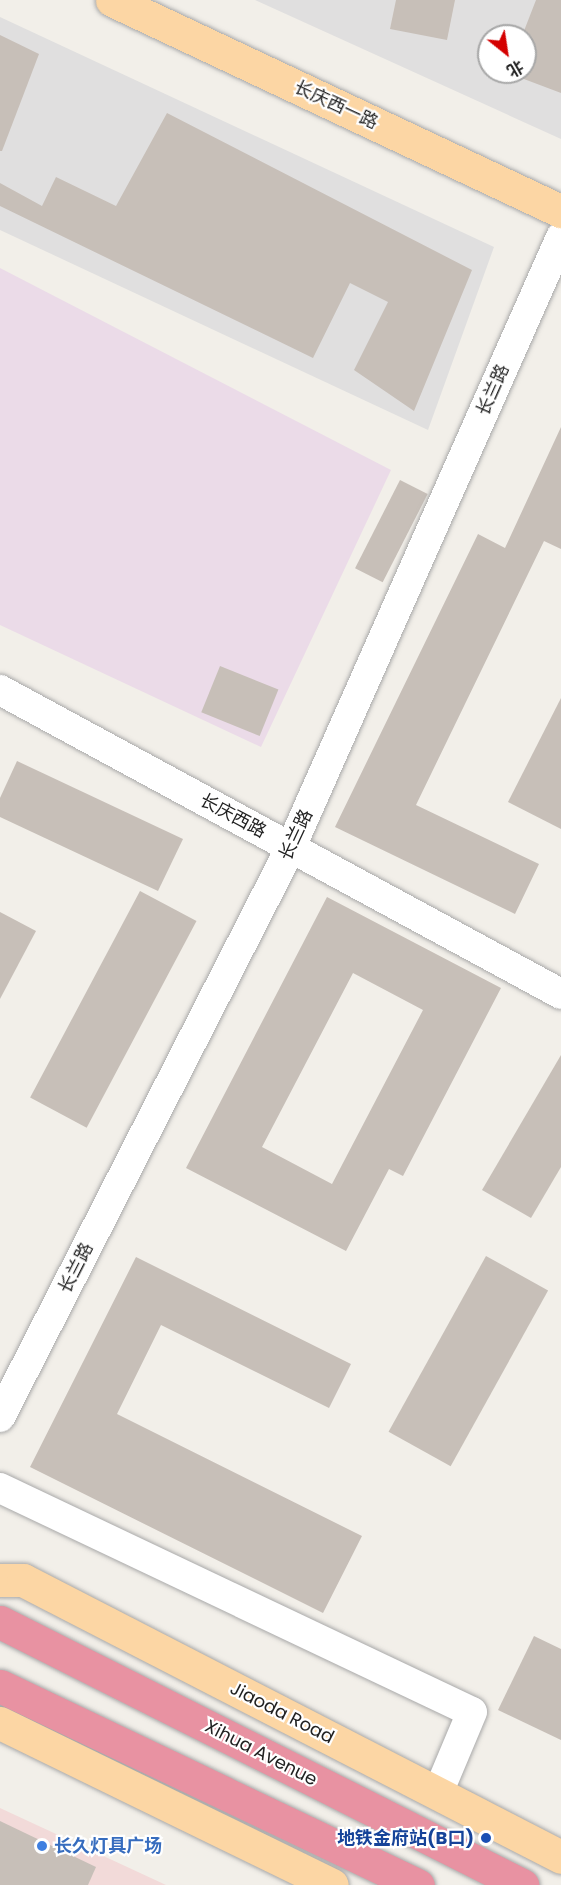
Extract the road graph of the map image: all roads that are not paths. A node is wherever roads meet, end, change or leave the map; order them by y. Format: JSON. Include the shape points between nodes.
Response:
{"nodes":[{"id":1,"x":112,"y":0,"type":"edge"},
{"id":2,"x":561,"y":211,"type":"edge"},
{"id":3,"x":561,"y":237,"type":"edge"},
{"id":4,"x":0,"y":690,"type":"edge"},
{"id":5,"x":291,"y":847,"type":"junction"},
{"id":6,"x":561,"y":994,"type":"edge"},
{"id":7,"x":0,"y":1417,"type":"edge"},
{"id":8,"x":0,"y":1488,"type":"edge"},
{"id":9,"x":0,"y":1580,"type":"edge"},
{"id":10,"x":0,"y":1622,"type":"edge"},
{"id":11,"x":0,"y":1686,"type":"edge"},
{"id":12,"x":0,"y":1723,"type":"edge"},
{"id":13,"x":438,"y":1793,"type":"junction"},
{"id":14,"x":561,"y":1857,"type":"edge"},
{"id":15,"x":332,"y":1885,"type":"edge"},
{"id":16,"x":418,"y":1885,"type":"edge"},
{"id":17,"x":522,"y":1885,"type":"edge"}],
"edges":[{"from":1,"to":2,"type":"main road","name":"长庆西一路"},
{"from":3,"to":5,"type":"street","name":"长兰路"},
{"from":4,"to":5,"type":"street","name":"长庆西路"},
{"from":5,"to":6,"type":"street","name":"长庆西路"},
{"from":5,"to":7,"type":"street","name":"长兰路"},
{"from":8,"to":13,"type":"street","via":[[472,1712]]},
{"from":9,"to":13,"type":"main road","name":"Jiaoda Road","via":[[23,1580]]},
{"from":10,"to":17,"type":"highway","name":"Xihua Avenue"},
{"from":11,"to":16,"type":"highway"},
{"from":12,"to":15,"type":"main road"},
{"from":13,"to":14,"type":"main road","name":"Jiaoda Road"}]}
